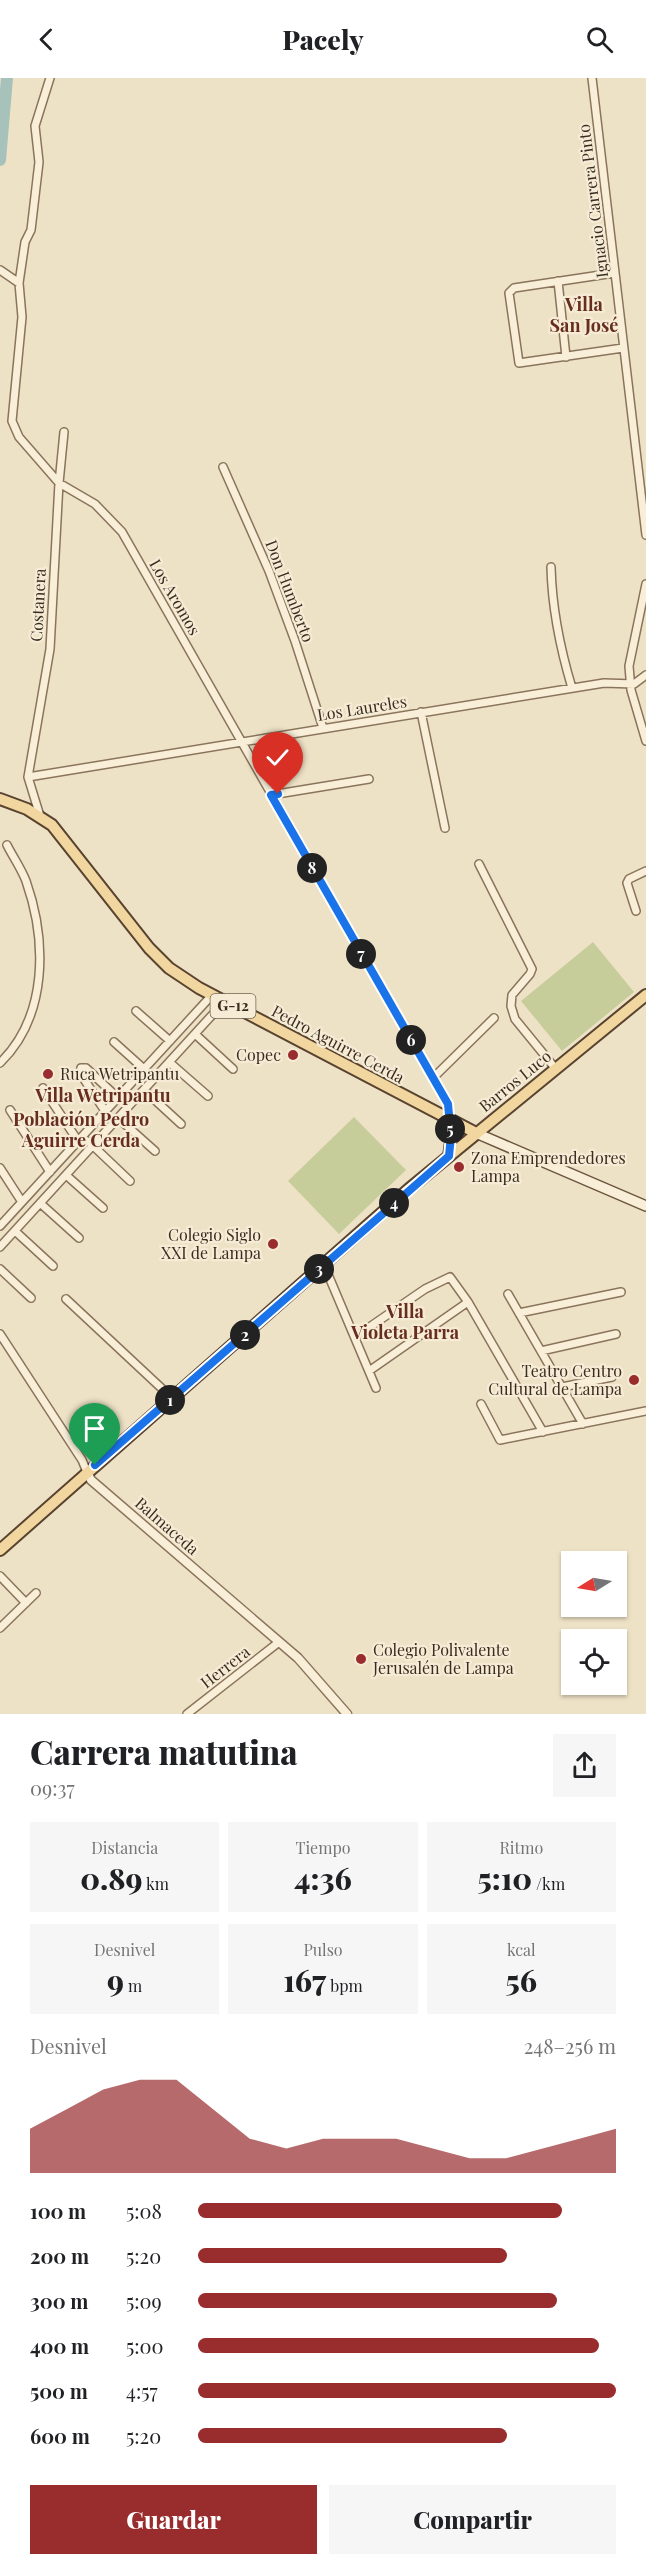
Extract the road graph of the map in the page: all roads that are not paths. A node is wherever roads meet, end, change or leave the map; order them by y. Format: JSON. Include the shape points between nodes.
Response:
{"nodes":[{"id":1,"x":50,"y":78,"type":"edge"},
{"id":2,"x":592,"y":78,"type":"edge"},
{"id":3,"x":0,"y":270,"type":"edge"},
{"id":4,"x":614,"y":273,"type":"junction"},
{"id":5,"x":558,"y":281,"type":"junction"},
{"id":6,"x":18,"y":283,"type":"junction"},
{"id":7,"x":623,"y":348,"type":"junction"},
{"id":8,"x":566,"y":357,"type":"junction"},
{"id":9,"x":64,"y":432,"type":"dead end"},
{"id":10,"x":223,"y":467,"type":"dead end"},
{"id":11,"x":59,"y":483,"type":"junction"},
{"id":12,"x":646,"y":535,"type":"edge"},
{"id":13,"x":552,"y":567,"type":"dead end"},
{"id":14,"x":646,"y":584,"type":"edge"},
{"id":15,"x":646,"y":675,"type":"edge"},
{"id":16,"x":630,"y":684,"type":"junction"},
{"id":17,"x":572,"y":688,"type":"junction"},
{"id":18,"x":422,"y":716,"type":"junction"},
{"id":19,"x":323,"y":728,"type":"junction"},
{"id":20,"x":646,"y":741,"type":"edge"},
{"id":21,"x":241,"y":742,"type":"junction"},
{"id":22,"x":28,"y":777,"type":"junction"},
{"id":23,"x":369,"y":779,"type":"dead end"},
{"id":24,"x":271,"y":795,"type":"junction"},
{"id":25,"x":0,"y":799,"type":"edge"},
{"id":26,"x":40,"y":816,"type":"junction"},
{"id":27,"x":445,"y":828,"type":"dead end"},
{"id":28,"x":7,"y":845,"type":"dead end"},
{"id":29,"x":479,"y":864,"type":"dead end"},
{"id":30,"x":646,"y":871,"type":"edge"},
{"id":31,"x":636,"y":911,"type":"dead end"},
{"id":32,"x":212,"y":995,"type":"junction"},
{"id":33,"x":646,"y":995,"type":"edge"},
{"id":34,"x":224,"y":1002,"type":"junction"},
{"id":35,"x":136,"y":1011,"type":"dead end"},
{"id":36,"x":494,"y":1018,"type":"dead end"},
{"id":37,"x":190,"y":1019,"type":"junction"},
{"id":38,"x":197,"y":1031,"type":"junction"},
{"id":39,"x":170,"y":1041,"type":"junction"},
{"id":40,"x":114,"y":1042,"type":"dead end"},
{"id":41,"x":169,"y":1062,"type":"junction"},
{"id":42,"x":0,"y":1063,"type":"edge"},
{"id":43,"x":233,"y":1068,"type":"dead end"},
{"id":44,"x":555,"y":1068,"type":"junction"},
{"id":45,"x":144,"y":1069,"type":"junction"},
{"id":46,"x":433,"y":1078,"type":"junction"},
{"id":47,"x":43,"y":1088,"type":"dead end"},
{"id":48,"x":144,"y":1090,"type":"junction"},
{"id":49,"x":208,"y":1096,"type":"dead end"},
{"id":50,"x":118,"y":1098,"type":"junction"},
{"id":51,"x":10,"y":1110,"type":"dead end"},
{"id":52,"x":105,"y":1111,"type":"junction"},
{"id":53,"x":118,"y":1118,"type":"junction"},
{"id":54,"x":449,"y":1119,"type":"junction"},
{"id":55,"x":181,"y":1124,"type":"dead end"},
{"id":56,"x":88,"y":1130,"type":"junction"},
{"id":57,"x":476,"y":1133,"type":"junction"},
{"id":58,"x":79,"y":1140,"type":"junction"},
{"id":59,"x":98,"y":1140,"type":"junction"},
{"id":60,"x":92,"y":1147,"type":"junction"},
{"id":61,"x":155,"y":1151,"type":"dead end"},
{"id":62,"x":449,"y":1156,"type":"junction"},
{"id":63,"x":0,"y":1168,"type":"edge"},
{"id":64,"x":50,"y":1172,"type":"junction"},
{"id":65,"x":66,"y":1175,"type":"junction"},
{"id":66,"x":130,"y":1181,"type":"dead end"},
{"id":67,"x":22,"y":1202,"type":"junction"},
{"id":68,"x":40,"y":1203,"type":"junction"},
{"id":69,"x":646,"y":1206,"type":"edge"},
{"id":70,"x":104,"y":1208,"type":"dead end"},
{"id":71,"x":0,"y":1227,"type":"edge"},
{"id":72,"x":15,"y":1231,"type":"junction"},
{"id":73,"x":79,"y":1238,"type":"dead end"},
{"id":74,"x":0,"y":1247,"type":"edge"},
{"id":75,"x":324,"y":1265,"type":"junction"},
{"id":76,"x":53,"y":1266,"type":"dead end"},
{"id":77,"x":0,"y":1269,"type":"edge"},
{"id":78,"x":621,"y":1292,"type":"dead end"},
{"id":79,"x":508,"y":1294,"type":"dead end"},
{"id":80,"x":31,"y":1298,"type":"dead end"},
{"id":81,"x":66,"y":1299,"type":"dead end"},
{"id":82,"x":468,"y":1302,"type":"junction"},
{"id":83,"x":519,"y":1312,"type":"junction"},
{"id":84,"x":0,"y":1334,"type":"edge"},
{"id":85,"x":616,"y":1334,"type":"dead end"},
{"id":86,"x":355,"y":1337,"type":"junction"},
{"id":87,"x":541,"y":1351,"type":"junction"},
{"id":88,"x":369,"y":1371,"type":"junction"},
{"id":89,"x":612,"y":1377,"type":"dead end"},
{"id":90,"x":562,"y":1387,"type":"junction"},
{"id":91,"x":376,"y":1388,"type":"dead end"},
{"id":92,"x":172,"y":1398,"type":"junction"},
{"id":93,"x":481,"y":1404,"type":"dead end"},
{"id":94,"x":646,"y":1411,"type":"edge"},
{"id":95,"x":583,"y":1424,"type":"junction"},
{"id":96,"x":543,"y":1432,"type":"junction"},
{"id":97,"x":87,"y":1472,"type":"junction"},
{"id":98,"x":2,"y":1544,"type":"edge"},
{"id":99,"x":0,"y":1576,"type":"edge"},
{"id":100,"x":36,"y":1593,"type":"dead end"},
{"id":101,"x":26,"y":1603,"type":"junction"},
{"id":102,"x":0,"y":1628,"type":"edge"},
{"id":103,"x":279,"y":1642,"type":"junction"},
{"id":104,"x":187,"y":1714,"type":"edge"},
{"id":105,"x":347,"y":1714,"type":"edge"}],
"edges":[{"from":1,"to":6,"type":"street","name":"Los Aromos","via":[[35,126],[39,162],[31,230]]},
{"from":2,"to":4,"type":"street","name":"Ignacio Carrera Pinto"},
{"from":3,"to":6,"type":"street"},
{"from":4,"to":5,"type":"street"},
{"from":4,"to":7,"type":"street","name":"Ignacio Carrera Pinto"},
{"from":5,"to":8,"type":"street"},
{"from":5,"to":8,"type":"street","via":[[510,289],[519,363]]},
{"from":6,"to":11,"type":"street","name":"Los Aromos","via":[[22,317],[12,421],[19,437]]},
{"from":7,"to":8,"type":"street"},
{"from":7,"to":12,"type":"street","name":"Ignacio Carrera Pinto"},
{"from":9,"to":11,"type":"street","name":"Costanera"},
{"from":10,"to":19,"type":"street","name":"Don Humberto","via":[[269,571]]},
{"from":11,"to":21,"type":"street","name":"Los Aromos","via":[[95,504],[122,532]]},
{"from":11,"to":22,"type":"street","name":"Costanera","via":[[50,649]]},
{"from":13,"to":17,"type":"street","via":[[559,641]]},
{"from":14,"to":16,"type":"street","via":[[630,658]]},
{"from":15,"to":16,"type":"street"},
{"from":16,"to":17,"type":"street","name":"Los Laureles","via":[[611,682]]},
{"from":16,"to":20,"type":"street"},
{"from":17,"to":18,"type":"street","name":"Los Laureles"},
{"from":18,"to":19,"type":"street","name":"Los Laureles"},
{"from":18,"to":27,"type":"street","name":"Los Laureles"},
{"from":19,"to":21,"type":"street","name":"Los Laureles"},
{"from":21,"to":22,"type":"street","name":"Los Laureles"},
{"from":21,"to":24,"type":"street","name":"Los Aromos"},
{"from":22,"to":26,"type":"street"},
{"from":23,"to":24,"type":"street"},
{"from":24,"to":46,"type":"street","name":"Los Aromos"},
{"from":25,"to":26,"type":"main road","number":"G-12"},
{"from":26,"to":32,"type":"main road","name":"Pedro Aguirre Cerda","number":"G-12","via":[[63,836],[156,956],[176,974]]},
{"from":28,"to":42,"type":"street","via":[[26,881],[37,928],[39,967],[37,996],[24,1032]]},
{"from":29,"to":44,"type":"street","via":[[532,969],[512,994],[514,1016]]},
{"from":30,"to":31,"type":"street","via":[[627,883]]},
{"from":32,"to":34,"type":"main road","name":"Pedro Aguirre Cerda","number":"G-12"},
{"from":32,"to":37,"type":"street"},
{"from":33,"to":44,"type":"main road","name":"Barros Luco"},
{"from":34,"to":38,"type":"street"},
{"from":34,"to":54,"type":"main road","name":"Pedro Aguirre Cerda","number":"G-12"},
{"from":35,"to":39,"type":"street"},
{"from":36,"to":46,"type":"street"},
{"from":37,"to":38,"type":"street"},
{"from":37,"to":39,"type":"street"},
{"from":38,"to":41,"type":"street"},
{"from":38,"to":43,"type":"street"},
{"from":39,"to":45,"type":"street"},
{"from":40,"to":45,"type":"street"},
{"from":41,"to":48,"type":"street"},
{"from":41,"to":49,"type":"street"},
{"from":44,"to":57,"type":"main road","name":"Barros Luco"},
{"from":45,"to":50,"type":"street"},
{"from":46,"to":54,"type":"street","name":"Los Aromos","via":[[449,1107]]},
{"from":47,"to":58,"type":"street"},
{"from":48,"to":53,"type":"street"},
{"from":48,"to":55,"type":"street"},
{"from":50,"to":52,"type":"street"},
{"from":50,"to":52,"type":"street","via":[[86,1068],[81,1068],[80,1073]]},
{"from":51,"to":64,"type":"street"},
{"from":52,"to":56,"type":"street"},
{"from":53,"to":59,"type":"street"},
{"from":53,"to":61,"type":"street"},
{"from":54,"to":57,"type":"main road","name":"Pedro Aguirre Cerda","number":"G-12"},
{"from":54,"to":62,"type":"main road"},
{"from":56,"to":58,"type":"street"},
{"from":56,"to":59,"type":"street"},
{"from":57,"to":62,"type":"main road","name":"Barros Luco"},
{"from":57,"to":69,"type":"main road","name":"Pedro Aguirre Cerda"},
{"from":58,"to":60,"type":"street"},
{"from":58,"to":64,"type":"street"},
{"from":59,"to":60,"type":"street"},
{"from":60,"to":65,"type":"street"},
{"from":60,"to":66,"type":"street"},
{"from":62,"to":75,"type":"main road","name":"Barros Luco"},
{"from":63,"to":67,"type":"street"},
{"from":64,"to":67,"type":"street"},
{"from":65,"to":68,"type":"street"},
{"from":65,"to":70,"type":"street"},
{"from":67,"to":71,"type":"street"},
{"from":68,"to":72,"type":"street"},
{"from":68,"to":73,"type":"street"},
{"from":72,"to":74,"type":"street"},
{"from":72,"to":76,"type":"street"},
{"from":75,"to":86,"type":"street"},
{"from":75,"to":92,"type":"main road","name":"Barros Luco"},
{"from":77,"to":80,"type":"street"},
{"from":78,"to":83,"type":"street"},
{"from":79,"to":83,"type":"street"},
{"from":81,"to":92,"type":"street"},
{"from":82,"to":86,"type":"street","via":[[450,1277],[425,1289]]},
{"from":82,"to":88,"type":"street"},
{"from":82,"to":96,"type":"street"},
{"from":83,"to":87,"type":"street"},
{"from":84,"to":97,"type":"street","name":"Balmaceda"},
{"from":85,"to":87,"type":"street"},
{"from":86,"to":88,"type":"street"},
{"from":87,"to":90,"type":"street"},
{"from":88,"to":91,"type":"street"},
{"from":89,"to":90,"type":"street"},
{"from":90,"to":95,"type":"street"},
{"from":92,"to":97,"type":"main road","name":"Barros Luco"},
{"from":93,"to":96,"type":"street","via":[[500,1440]]},
{"from":94,"to":95,"type":"street"},
{"from":95,"to":96,"type":"street"},
{"from":97,"to":98,"type":"main road","name":"Barros Luco"},
{"from":97,"to":103,"type":"street","name":"Balmaceda","via":[[91,1480]]},
{"from":99,"to":101,"type":"street"},
{"from":100,"to":101,"type":"street"},
{"from":101,"to":102,"type":"street"},
{"from":103,"to":104,"type":"street","name":"Herrera"},
{"from":103,"to":105,"type":"street","name":"Balmaceda","via":[[313,1672]]}]}
